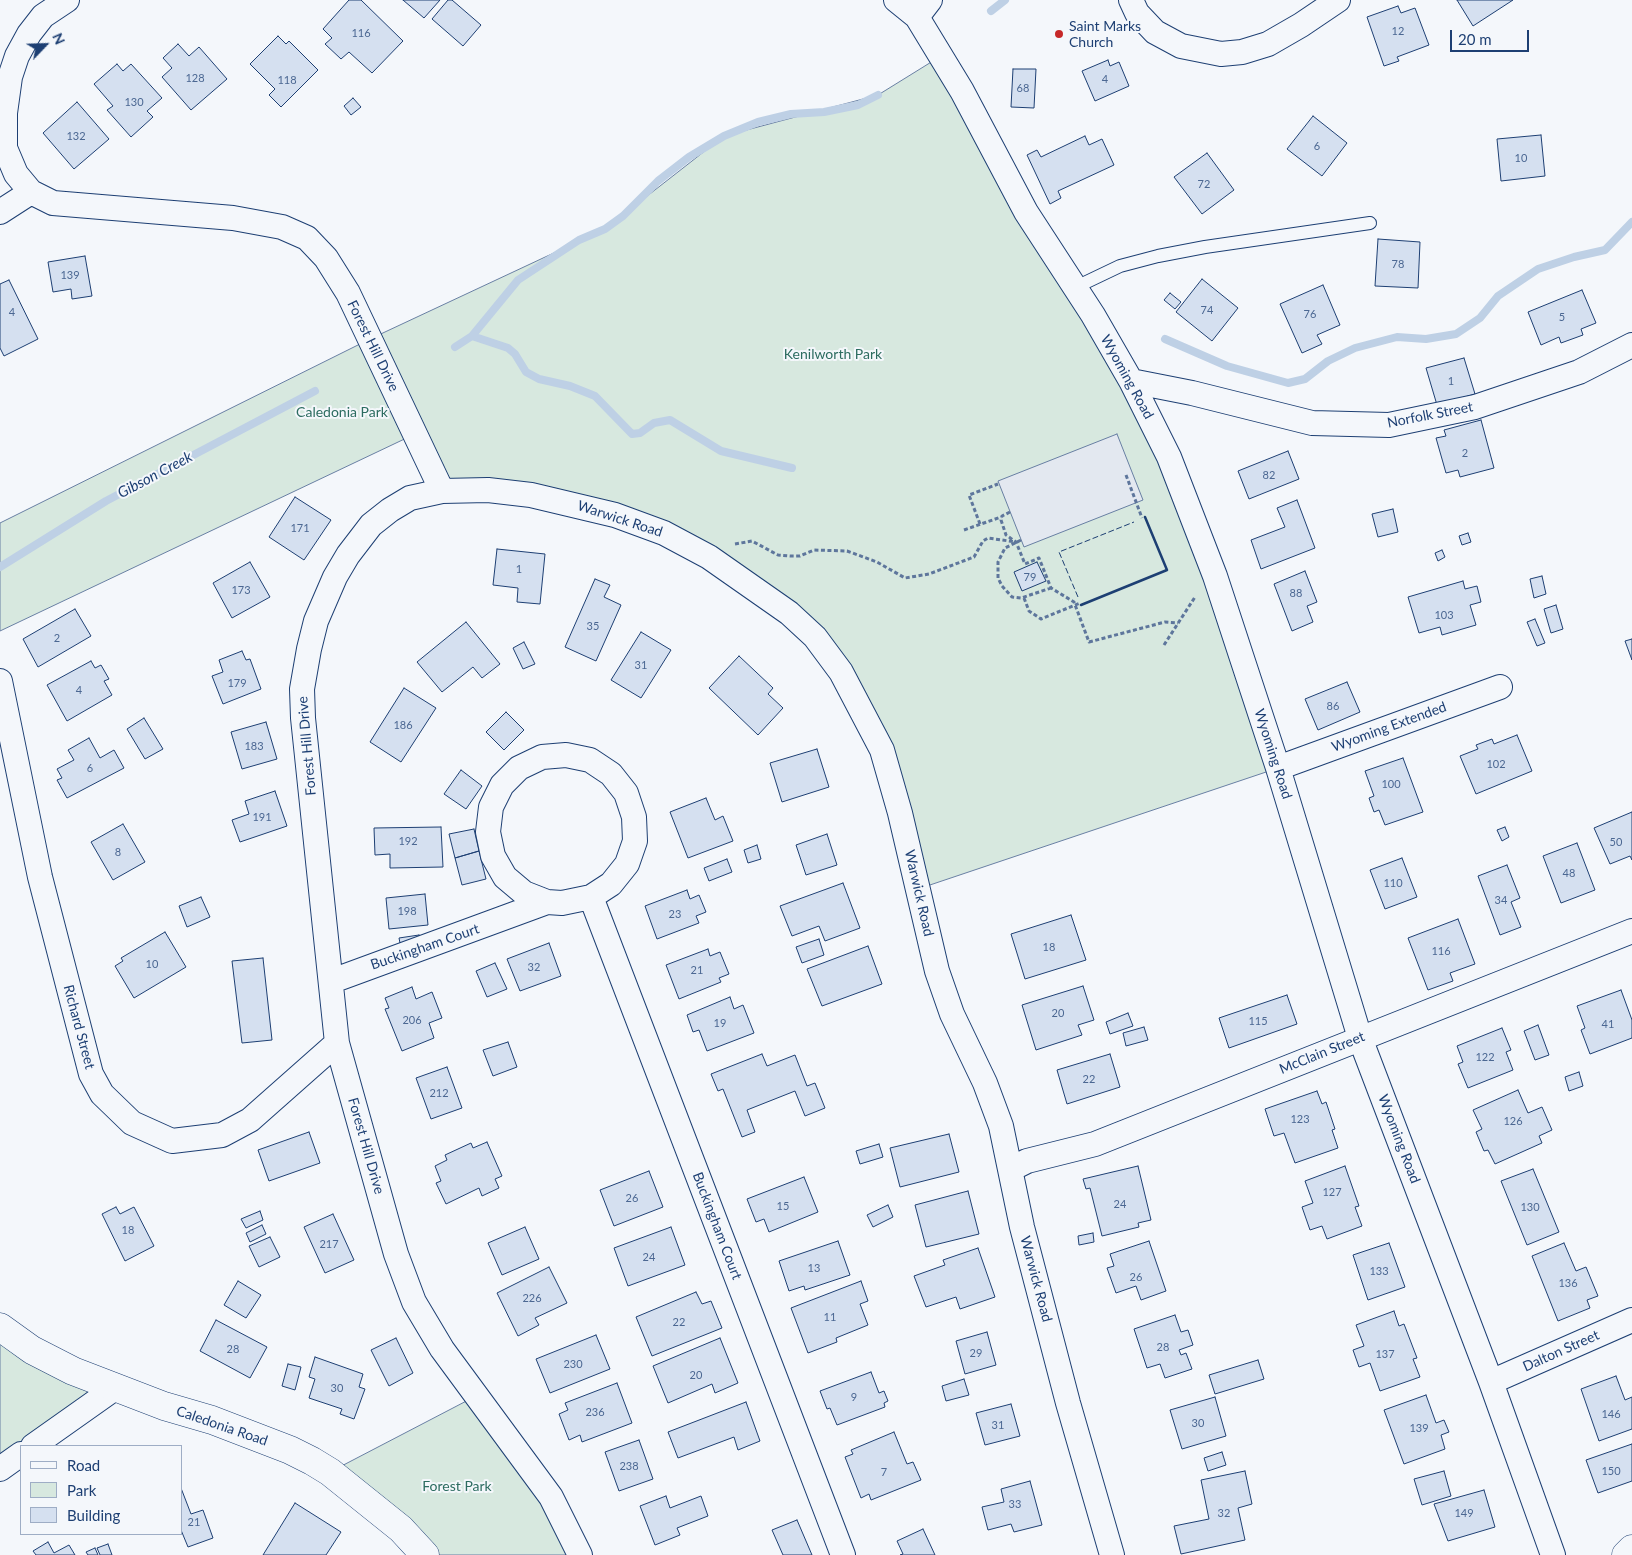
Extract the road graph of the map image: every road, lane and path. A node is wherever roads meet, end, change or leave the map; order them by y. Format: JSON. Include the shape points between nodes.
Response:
{"nodes":[{"id":1,"x":67,"y":0,"type":"edge"},
{"id":2,"x":896,"y":0,"type":"edge"},
{"id":3,"x":1131,"y":0,"type":"edge"},
{"id":4,"x":1338,"y":0,"type":"edge"},
{"id":5,"x":923,"y":9,"type":"edge"},
{"id":6,"x":31,"y":192,"type":"junction"},
{"id":7,"x":0,"y":212,"type":"edge"},
{"id":8,"x":1370,"y":224,"type":"dead end"},
{"id":9,"x":1076,"y":287,"type":"junction"},
{"id":10,"x":1632,"y":345,"type":"edge"},
{"id":11,"x":1131,"y":381,"type":"junction"},
{"id":12,"x":1126,"y":475,"type":"dead end"},
{"id":13,"x":998,"y":484,"type":"dead end"},
{"id":14,"x":442,"y":491,"type":"junction"},
{"id":15,"x":1010,"y":512,"type":"dead end"},
{"id":16,"x":1002,"y":516,"type":"junction"},
{"id":17,"x":1142,"y":518,"type":"dead end"},
{"id":18,"x":980,"y":524,"type":"junction"},
{"id":19,"x":964,"y":530,"type":"dead end"},
{"id":20,"x":1021,"y":540,"type":"dead end"},
{"id":21,"x":752,"y":541,"type":"dead end"},
{"id":22,"x":1016,"y":542,"type":"junction"},
{"id":23,"x":1215,"y":576,"type":"junction"},
{"id":24,"x":1051,"y":588,"type":"junction"},
{"id":25,"x":1024,"y":598,"type":"junction"},
{"id":26,"x":1080,"y":603,"type":"dead end"},
{"id":27,"x":1076,"y":605,"type":"junction"},
{"id":28,"x":1178,"y":623,"type":"junction"},
{"id":29,"x":1164,"y":644,"type":"dead end"},
{"id":30,"x":0,"y":681,"type":"edge"},
{"id":31,"x":1500,"y":687,"type":"dead end"},
{"id":32,"x":1278,"y":768,"type":"junction"},
{"id":33,"x":591,"y":897,"type":"junction"},
{"id":34,"x":547,"y":902,"type":"junction"},
{"id":35,"x":1632,"y":931,"type":"edge"},
{"id":36,"x":332,"y":981,"type":"junction"},
{"id":37,"x":1360,"y":1038,"type":"junction"},
{"id":38,"x":337,"y":1043,"type":"junction"},
{"id":39,"x":1011,"y":1169,"type":"junction"},
{"id":40,"x":1632,"y":1320,"type":"edge"},
{"id":41,"x":0,"y":1327,"type":"edge"},
{"id":42,"x":1491,"y":1382,"type":"junction"},
{"id":43,"x":115,"y":1388,"type":"junction"},
{"id":44,"x":33,"y":1445,"type":"edge"},
{"id":45,"x":20,"y":1455,"type":"edge"},
{"id":46,"x":0,"y":1469,"type":"edge"},
{"id":47,"x":1632,"y":1549,"type":"edge"},
{"id":48,"x":425,"y":1555,"type":"edge"},
{"id":49,"x":580,"y":1555,"type":"edge"},
{"id":50,"x":843,"y":1555,"type":"edge"},
{"id":51,"x":1112,"y":1555,"type":"edge"},
{"id":52,"x":1552,"y":1555,"type":"edge"},
{"id":53,"x":1626,"y":1555,"type":"edge"}],
"edges":[{"from":1,"to":6,"type":"street","name":"Forest Hill Drive","via":[[43,16],[29,34],[10,77],[5,148],[16,174]]},
{"from":2,"to":5,"type":"street","name":"Wyoming Road"},
{"from":3,"to":4,"type":"street","via":[[1137,13],[1155,32],[1181,46],[1221,54],[1268,44]]},
{"from":5,"to":9,"type":"street","name":"Wyoming Road","via":[[1026,212]]},
{"from":6,"to":7,"type":"street"},
{"from":6,"to":14,"type":"street","name":"Forest Hill Drive","via":[[53,203],[198,214],[270,224],[307,238],[326,258],[348,293]]},
{"from":8,"to":9,"type":"lane","via":[[1158,256],[1120,266]]},
{"from":9,"to":11,"type":"street","name":"Wyoming Road"},
{"from":10,"to":11,"type":"street","name":"Norfolk Street","via":[[1579,372],[1476,407],[1390,425],[1312,423]]},
{"from":11,"to":23,"type":"street","name":"Wyoming Road","via":[[1169,457]]},
{"from":12,"to":17,"type":"path"},
{"from":13,"to":18,"type":"path","via":[[969,495]]},
{"from":14,"to":36,"type":"street","name":"Forest Hill Drive","via":[[422,494],[400,503],[371,526],[335,577],[308,648],[302,690],[303,718]]},
{"from":14,"to":39,"type":"street","name":"Warwick Road","via":[[488,490],[531,495],[639,523],[709,557],[789,613],[815,637],[849,684],[882,750],[937,970],[952,1014],[994,1105]]},
{"from":15,"to":16,"type":"path"},
{"from":16,"to":18,"type":"path"},
{"from":16,"to":22,"type":"path","via":[[1006,535]]},
{"from":18,"to":19,"type":"path"},
{"from":20,"to":22,"type":"path"},
{"from":21,"to":22,"type":"path","via":[[778,555],[800,556],[814,550],[847,551],[877,562],[905,578],[929,574],[974,557],[988,538]]},
{"from":22,"to":24,"type":"path","via":[[1025,564],[1039,558]]},
{"from":22,"to":25,"type":"path","via":[[1002,553],[998,562],[998,578],[1012,597]]},
{"from":23,"to":28,"type":"path","via":[[1204,584]]},
{"from":23,"to":32,"type":"street","name":"Wyoming Road"},
{"from":24,"to":25,"type":"path"},
{"from":24,"to":27,"type":"path"},
{"from":25,"to":27,"type":"path","via":[[1029,611],[1041,619]]},
{"from":26,"to":27,"type":"path"},
{"from":27,"to":28,"type":"path","via":[[1089,642],[1165,622]]},
{"from":28,"to":29,"type":"path"},
{"from":30,"to":38,"type":"street","name":"Richard Street","via":[[40,877],[91,1074],[102,1094],[132,1123],[172,1141],[222,1135],[250,1120]]},
{"from":31,"to":32,"type":"street","name":"Wyoming Extended"},
{"from":32,"to":37,"type":"street","name":"Wyoming Road"},
{"from":33,"to":34,"type":"street","via":[[562,903]]},
{"from":33,"to":34,"type":"street","via":[[611,884],[627,864],[635,841],[634,817],[626,793],[611,774],[590,760],[566,755],[542,757],[520,768],[502,785],[491,807],[488,832],[493,856],[505,877],[524,893]]},
{"from":33,"to":50,"type":"street","name":"Buckingham Court"},
{"from":34,"to":36,"type":"street","name":"Buckingham Court"},
{"from":35,"to":37,"type":"street","name":"McClain Street"},
{"from":36,"to":38,"type":"street","name":"Forest Hill Drive"},
{"from":37,"to":39,"type":"street","name":"McClain Street","via":[[1095,1144],[1027,1161]]},
{"from":37,"to":42,"type":"street","name":"Wyoming Road"},
{"from":38,"to":49,"type":"street","name":"Forest Hill Drive","via":[[396,1254],[414,1302],[442,1349],[551,1498]]},
{"from":39,"to":51,"type":"street","name":"Warwick Road","via":[[1022,1227],[1063,1384]]},
{"from":40,"to":42,"type":"street","name":"Dalton Street"},
{"from":41,"to":43,"type":"street","name":"Caledonia Road","via":[[32,1350]]},
{"from":42,"to":52,"type":"street","name":"Wyoming Road"},
{"from":43,"to":44,"type":"street"},
{"from":43,"to":48,"type":"street","name":"Caledonia Road","via":[[212,1420],[312,1461],[401,1529]]},
{"from":45,"to":46,"type":"street"},
{"from":47,"to":53,"type":"street"}]}
